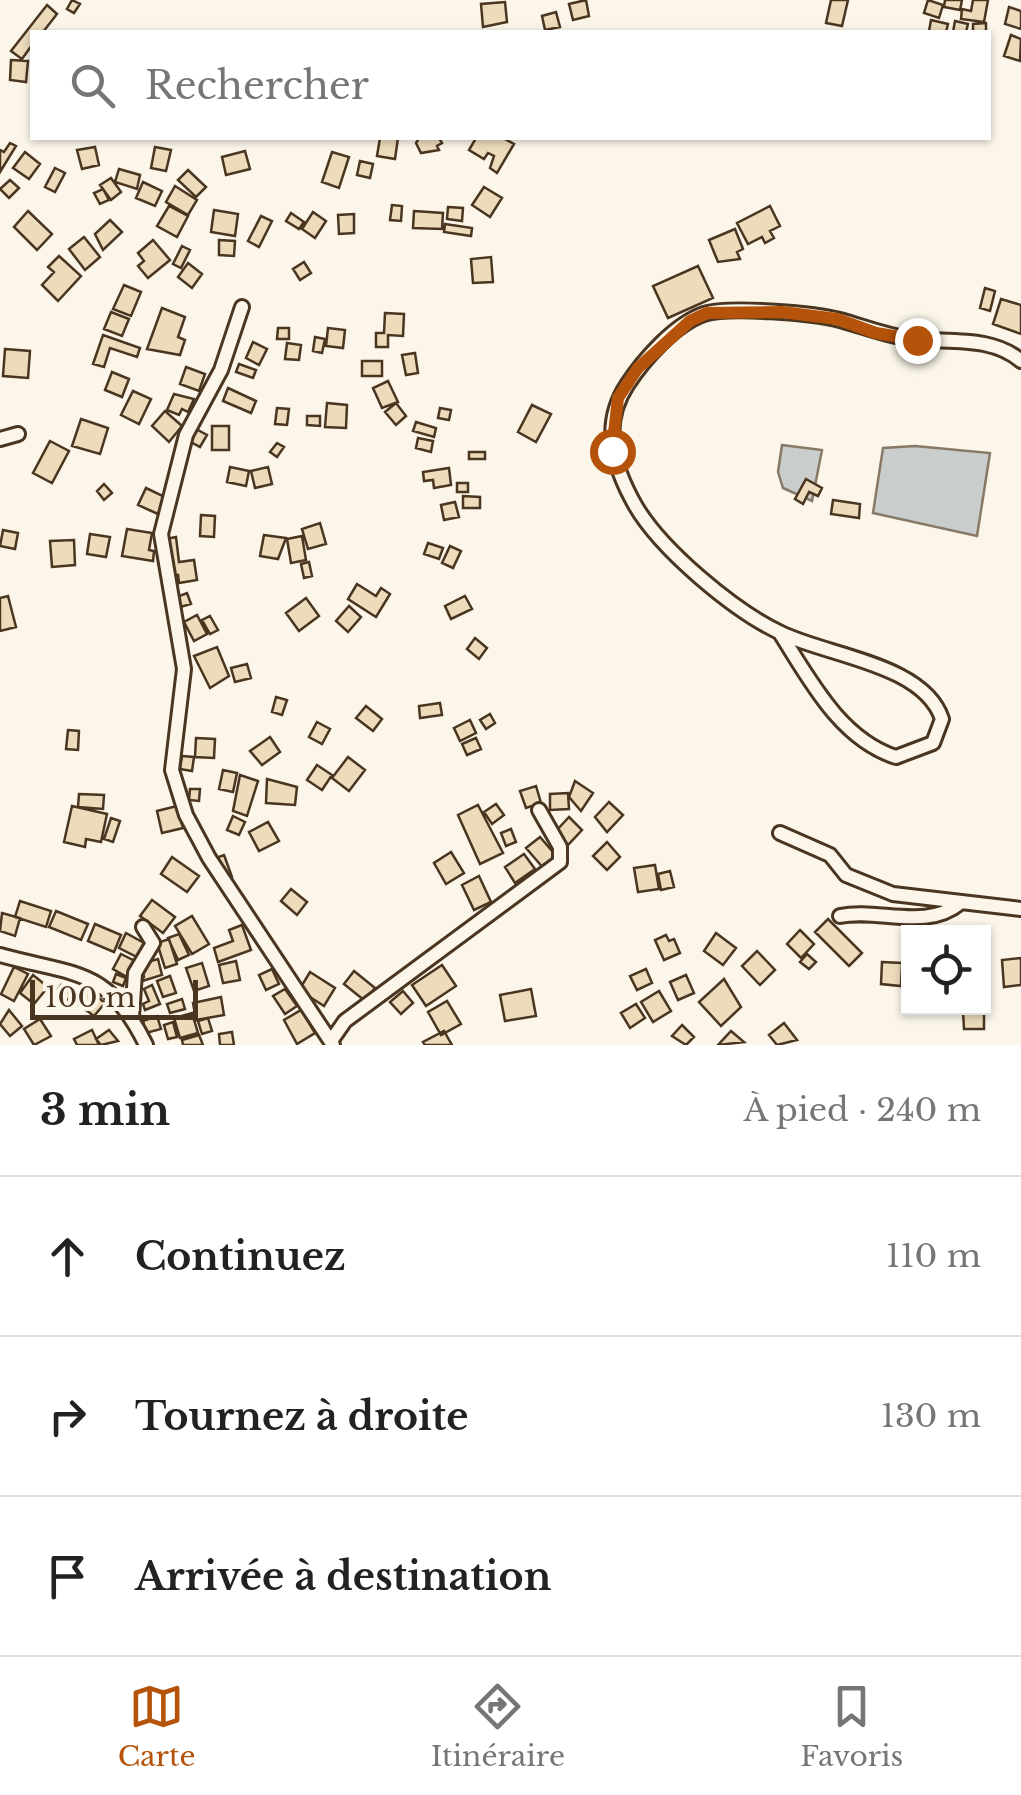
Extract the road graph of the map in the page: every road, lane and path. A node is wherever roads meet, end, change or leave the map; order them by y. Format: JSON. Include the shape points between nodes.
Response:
{"nodes":[{"id":1,"x":242,"y":307,"type":"dead end"},
{"id":2,"x":1021,"y":361,"type":"edge"},
{"id":3,"x":18,"y":434,"type":"dead end"},
{"id":4,"x":0,"y":439,"type":"edge"},
{"id":5,"x":780,"y":633,"type":"junction"},
{"id":6,"x":540,"y":810,"type":"dead end"},
{"id":7,"x":830,"y":855,"type":"dead end"},
{"id":8,"x":960,"y":903,"type":"junction"},
{"id":9,"x":1021,"y":909,"type":"edge"},
{"id":10,"x":840,"y":916,"type":"dead end"},
{"id":11,"x":142,"y":926,"type":"dead end"},
{"id":12,"x":0,"y":956,"type":"edge"},
{"id":13,"x":132,"y":1017,"type":"junction"},
{"id":14,"x":332,"y":1043,"type":"edge"},
{"id":15,"x":146,"y":1045,"type":"edge"}],
"edges":[{"from":1,"to":14,"type":"street","via":[[221,370],[186,435],[161,534],[184,669],[172,770],[186,815],[223,881]]},
{"from":2,"to":5,"type":"street","via":[[1000,347],[890,335],[837,319],[707,313],[638,368],[618,398],[611,442],[635,504],[672,553]]},
{"from":3,"to":4,"type":"street"},
{"from":5,"to":5,"type":"street","via":[[914,682],[942,719],[932,743],[896,757],[869,746],[817,692]]},
{"from":6,"to":14,"type":"street","via":[[560,847],[560,862],[345,1020]]},
{"from":7,"to":8,"type":"street","via":[[846,875],[894,894]]},
{"from":8,"to":9,"type":"street"},
{"from":8,"to":10,"type":"street","via":[[925,917]]},
{"from":11,"to":13,"type":"street","via":[[153,942],[135,974]]},
{"from":12,"to":13,"type":"street","via":[[87,977]]},
{"from":13,"to":15,"type":"street"}]}
